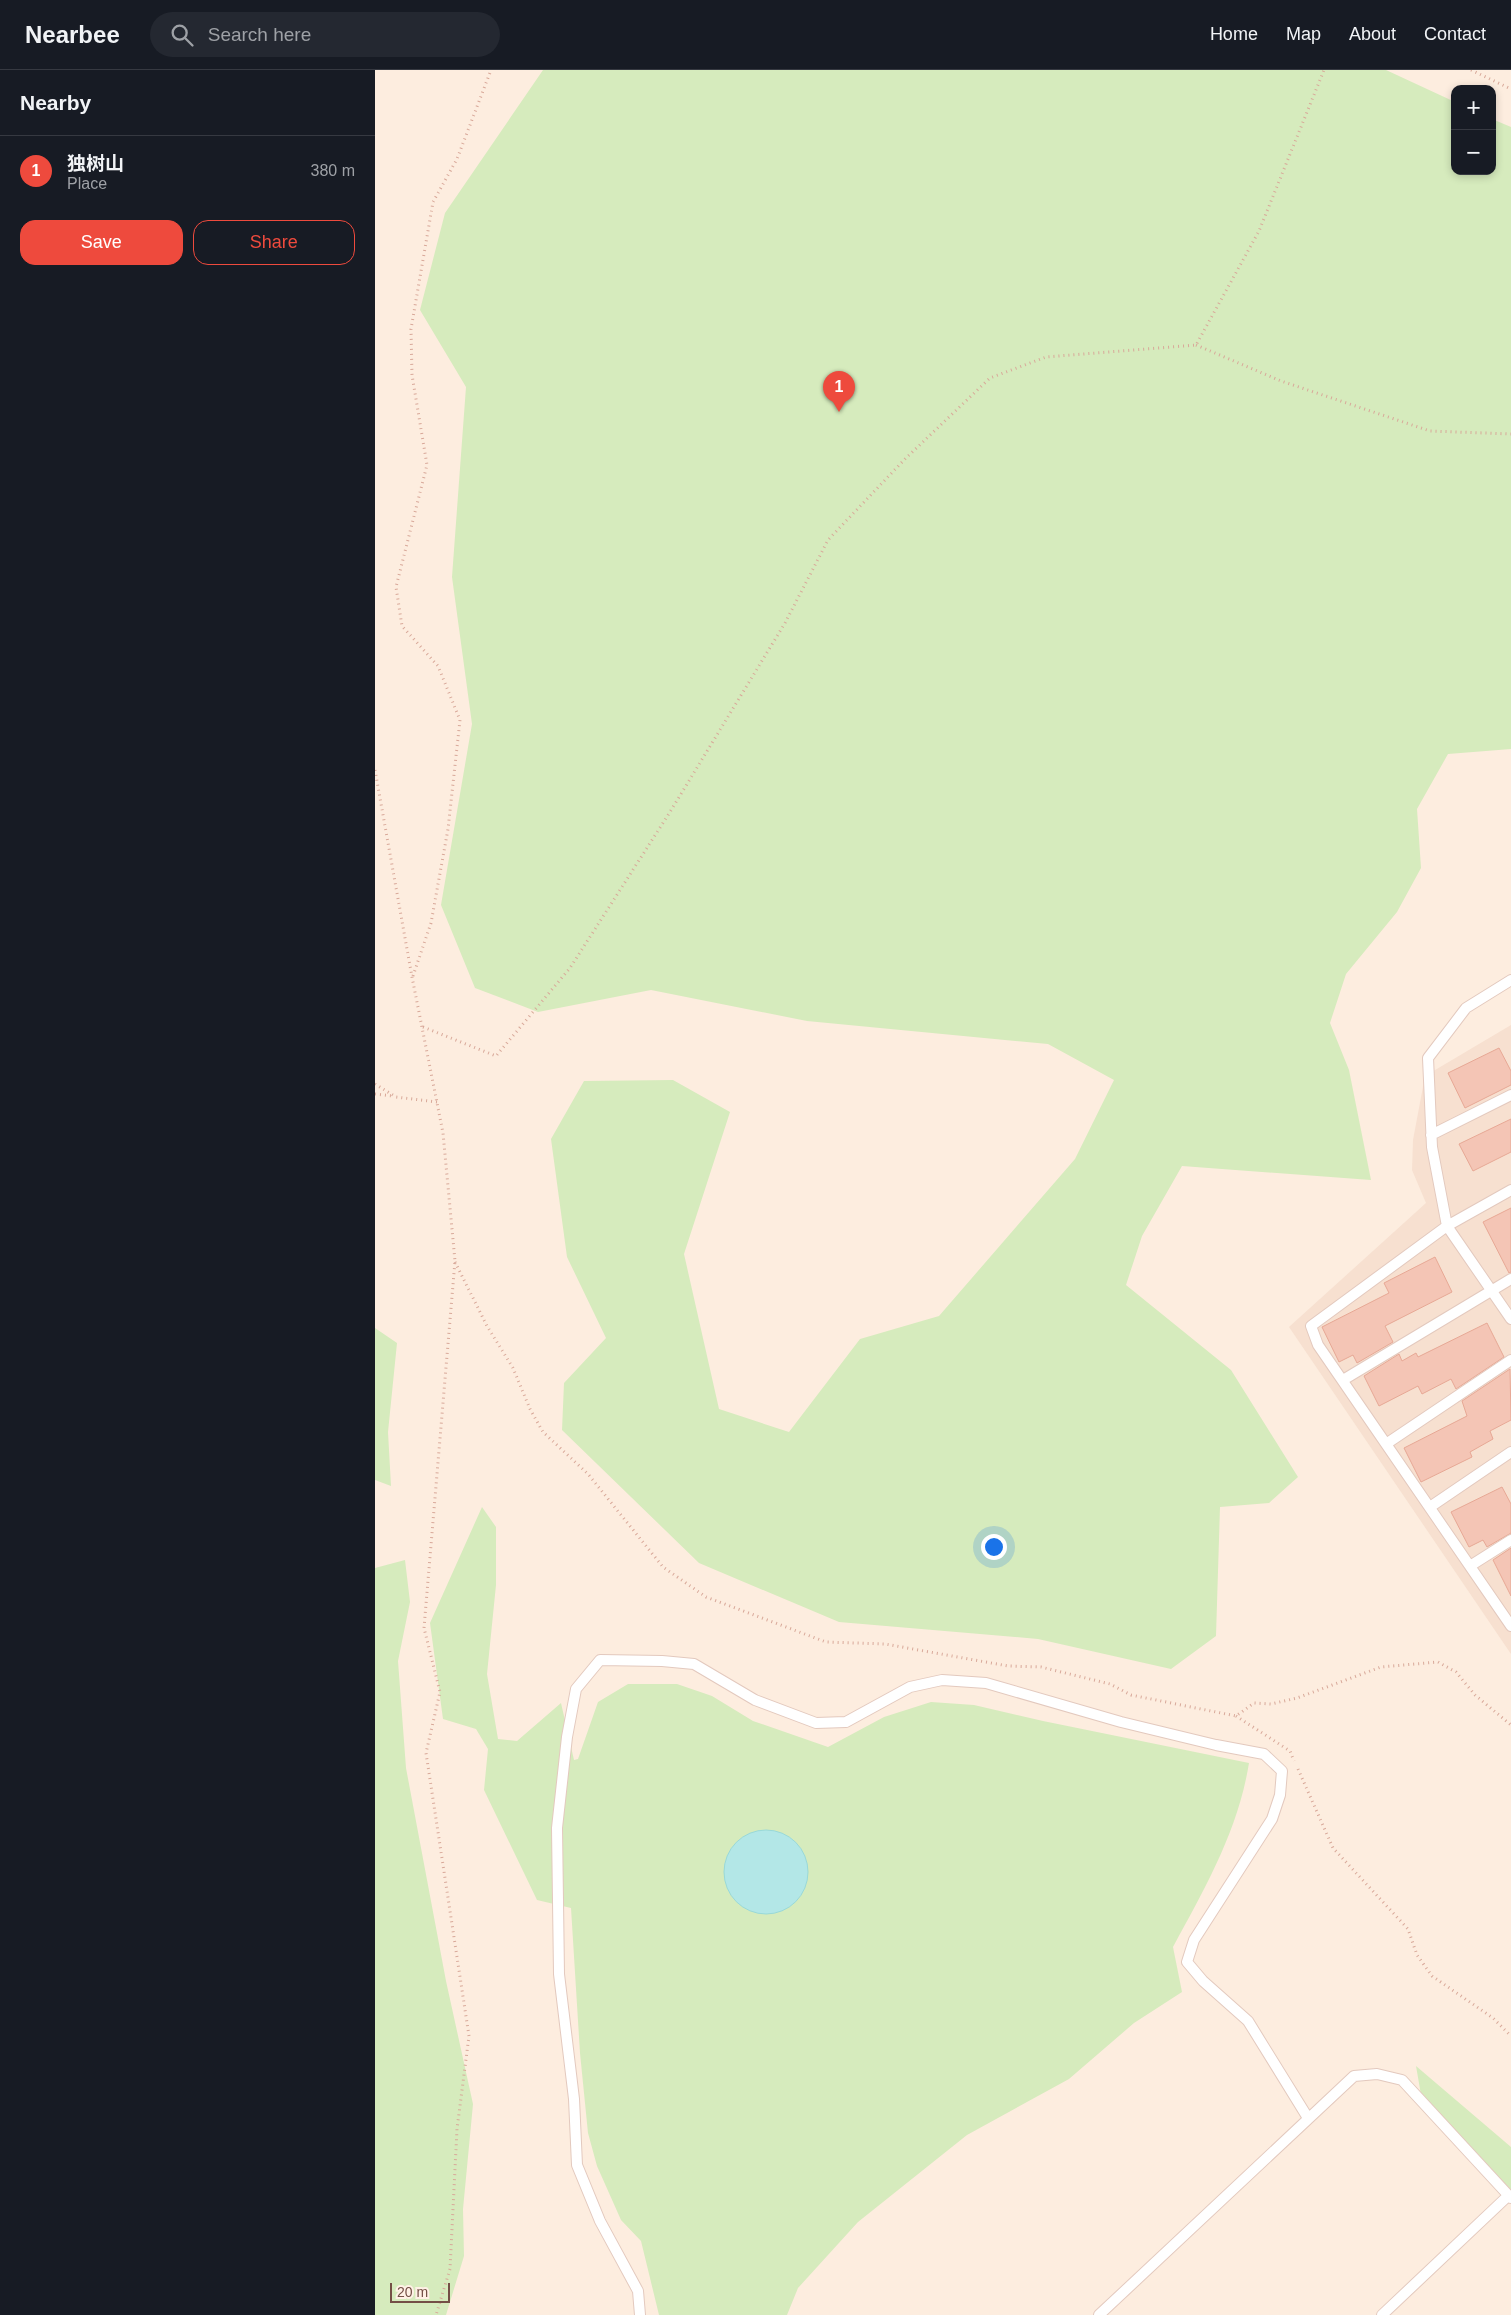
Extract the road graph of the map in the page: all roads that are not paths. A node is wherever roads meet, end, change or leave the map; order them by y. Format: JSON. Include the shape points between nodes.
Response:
{"nodes":[{"id":1,"x":1511,"y":980,"type":"edge"},
{"id":2,"x":1511,"y":1095,"type":"edge"},
{"id":3,"x":1431,"y":1135,"type":"junction"},
{"id":4,"x":1511,"y":1190,"type":"edge"},
{"id":5,"x":1447,"y":1226,"type":"junction"},
{"id":6,"x":1511,"y":1279,"type":"edge"},
{"id":7,"x":1492,"y":1292,"type":"junction"},
{"id":8,"x":1511,"y":1320,"type":"edge"},
{"id":9,"x":1511,"y":1360,"type":"edge"},
{"id":10,"x":1343,"y":1380,"type":"junction"},
{"id":11,"x":1386,"y":1444,"type":"junction"},
{"id":12,"x":1511,"y":1452,"type":"edge"},
{"id":13,"x":1430,"y":1508,"type":"junction"},
{"id":14,"x":1511,"y":1540,"type":"edge"},
{"id":15,"x":1470,"y":1566,"type":"junction"},
{"id":16,"x":1511,"y":1626,"type":"edge"},
{"id":17,"x":1307,"y":2118,"type":"junction"},
{"id":18,"x":1510,"y":2196,"type":"edge"},
{"id":19,"x":641,"y":2315,"type":"edge"},
{"id":20,"x":1099,"y":2315,"type":"edge"},
{"id":21,"x":1382,"y":2315,"type":"edge"}],
"edges":[{"from":1,"to":3,"type":"lane","via":[[1466,1008],[1428,1058]]},
{"from":2,"to":3,"type":"lane"},
{"from":3,"to":5,"type":"lane"},
{"from":4,"to":5,"type":"lane"},
{"from":5,"to":7,"type":"lane"},
{"from":5,"to":10,"type":"lane","via":[[1311,1326],[1318,1345]]},
{"from":6,"to":7,"type":"lane"},
{"from":7,"to":8,"type":"lane"},
{"from":7,"to":10,"type":"lane"},
{"from":9,"to":11,"type":"lane"},
{"from":10,"to":11,"type":"lane"},
{"from":11,"to":13,"type":"lane"},
{"from":12,"to":13,"type":"lane"},
{"from":13,"to":15,"type":"lane"},
{"from":14,"to":15,"type":"lane"},
{"from":15,"to":16,"type":"lane"},
{"from":17,"to":18,"type":"lane","via":[[1354,2076],[1377,2074],[1402,2080]]},
{"from":17,"to":19,"type":"lane","via":[[1248,2021],[1203,1981],[1187,1962],[1194,1940],[1272,1819],[1280,1795],[1282,1771],[1265,1754],[1121,1722],[986,1682],[942,1680],[910,1687],[847,1722],[816,1723],[755,1700],[694,1664],[600,1660],[576,1689],[567,1737],[557,1828],[559,1974],[574,2099],[577,2165],[600,2221],[638,2291]]},
{"from":17,"to":20,"type":"lane"},
{"from":18,"to":21,"type":"lane"}]}
